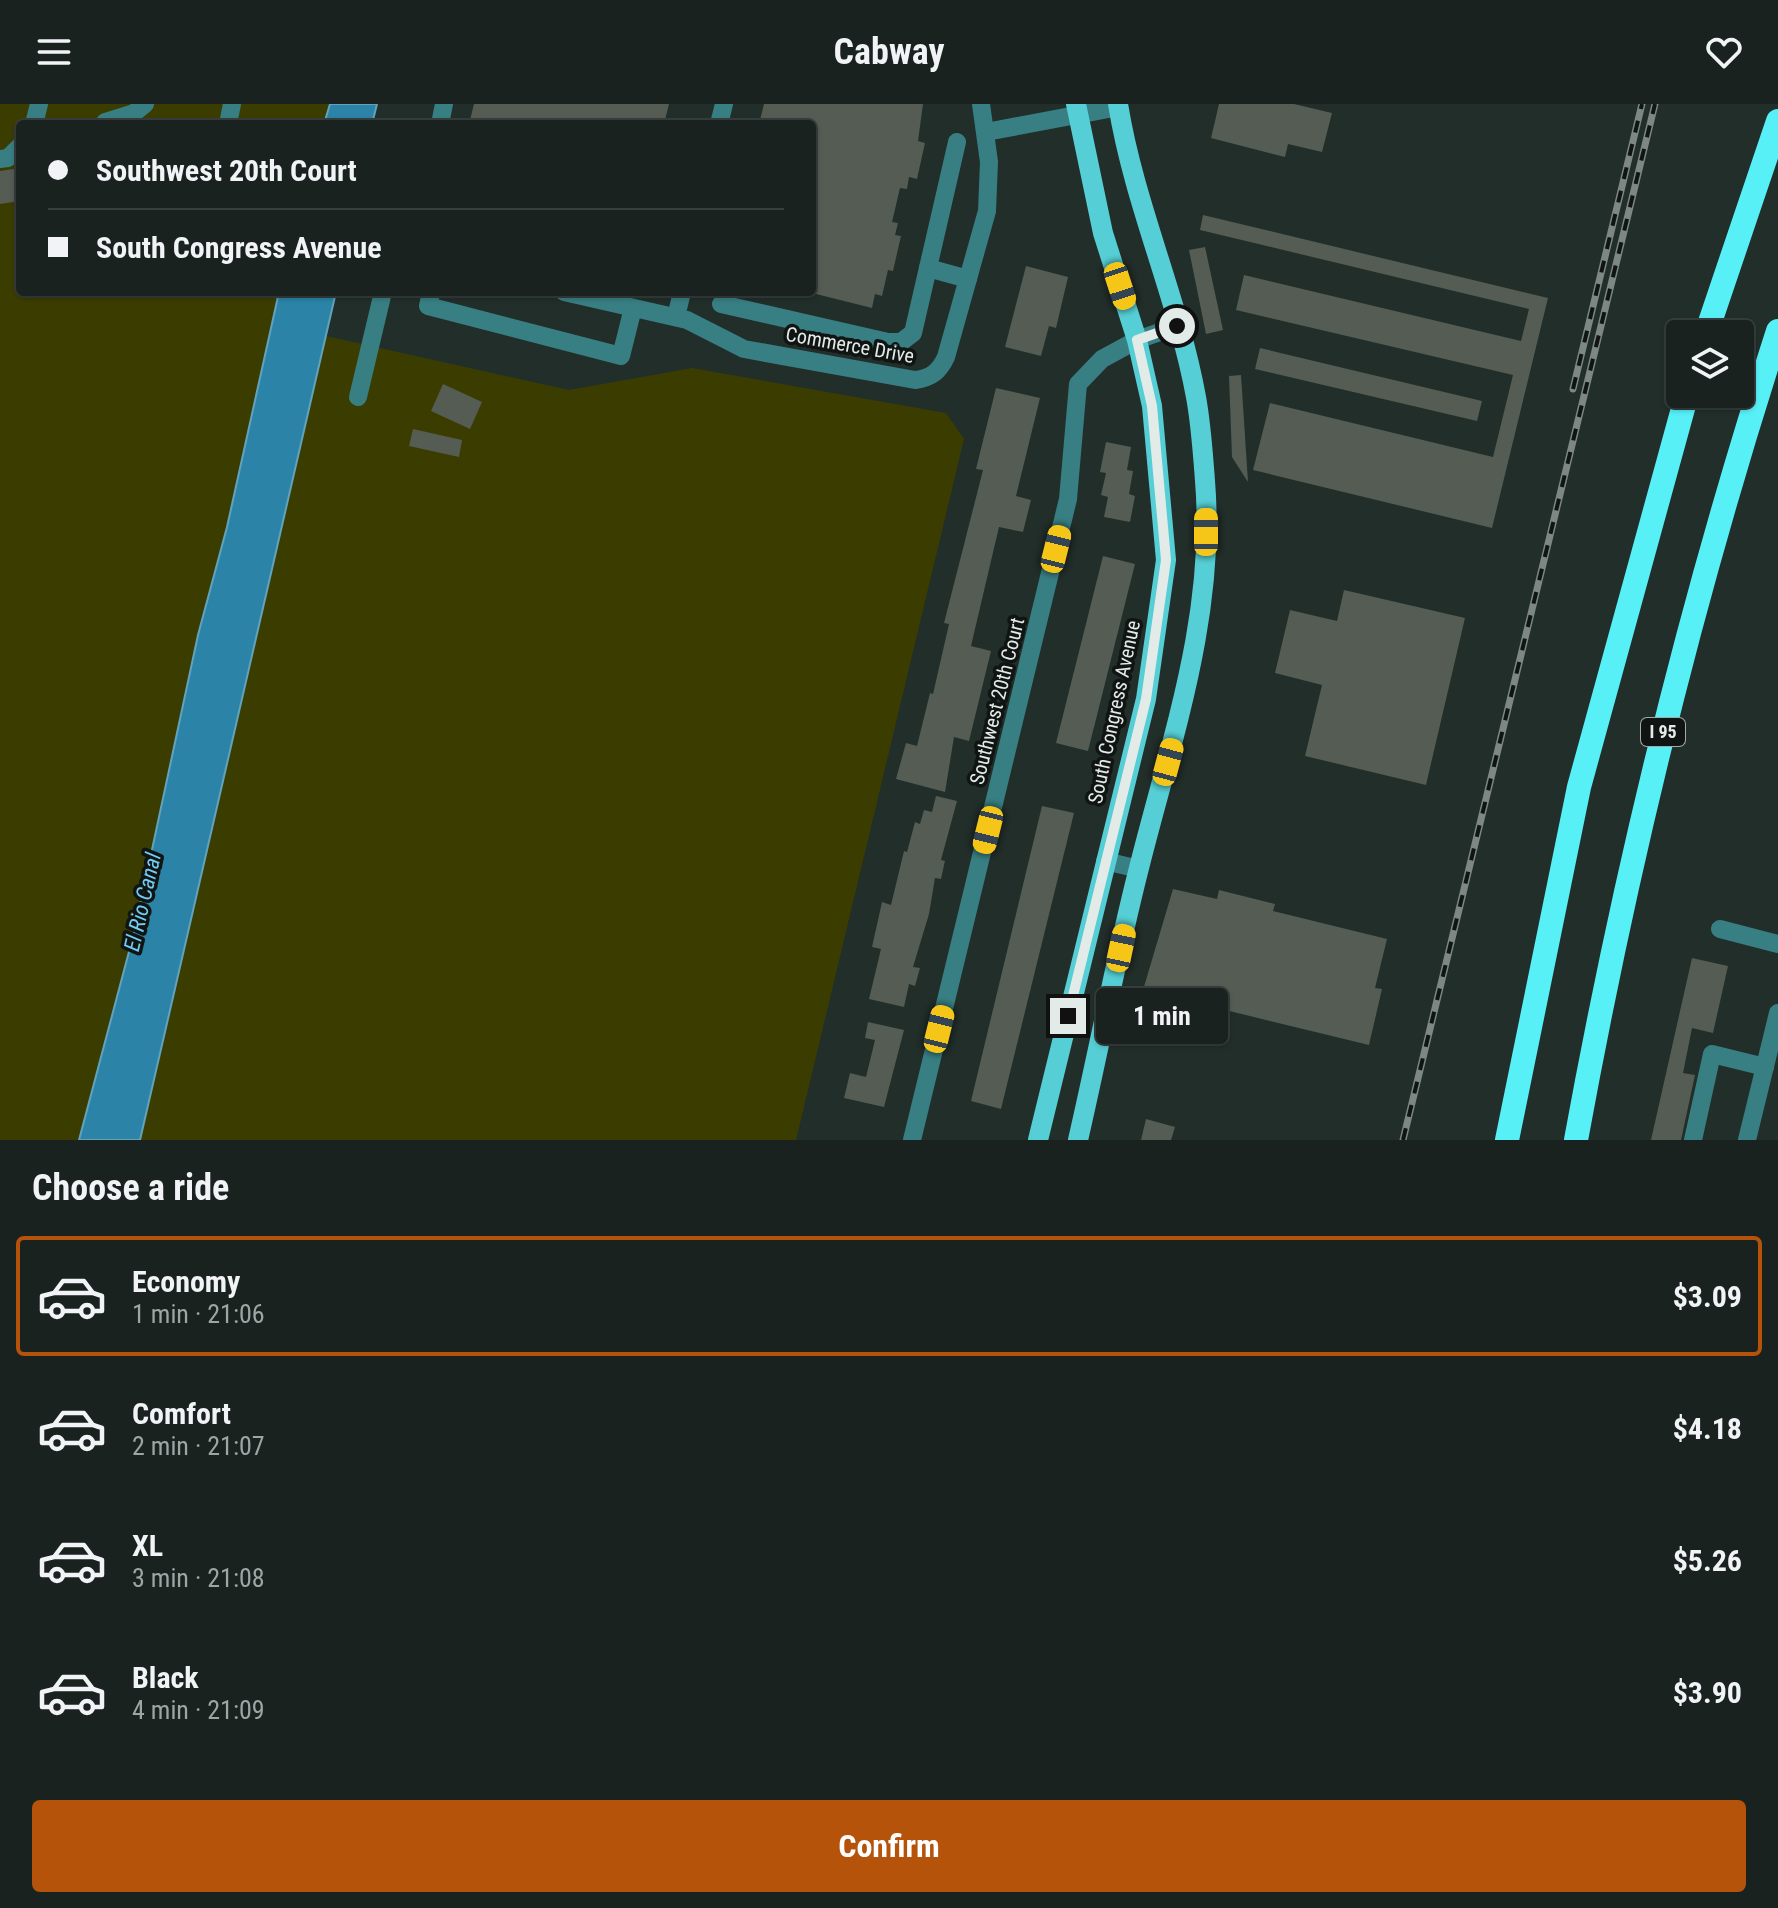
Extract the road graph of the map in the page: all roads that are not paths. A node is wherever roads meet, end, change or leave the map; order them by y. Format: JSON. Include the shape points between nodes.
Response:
{"nodes":[{"id":1,"x":145,"y":104,"type":"edge"},
{"id":2,"x":985,"y":105,"type":"edge"},
{"id":3,"x":1118,"y":105,"type":"edge"},
{"id":4,"x":1077,"y":110,"type":"edge"},
{"id":5,"x":111,"y":120,"type":"edge"},
{"id":6,"x":1778,"y":121,"type":"edge"},
{"id":7,"x":986,"y":132,"type":"junction"},
{"id":8,"x":957,"y":142,"type":"dead end"},
{"id":9,"x":928,"y":268,"type":"junction"},
{"id":10,"x":968,"y":279,"type":"junction"},
{"id":11,"x":382,"y":296,"type":"edge"},
{"id":12,"x":430,"y":296,"type":"edge"},
{"id":13,"x":581,"y":296,"type":"edge"},
{"id":14,"x":681,"y":296,"type":"edge"},
{"id":15,"x":721,"y":304,"type":"dead end"},
{"id":16,"x":633,"y":308,"type":"junction"},
{"id":17,"x":676,"y":317,"type":"junction"},
{"id":18,"x":1711,"y":320,"type":"edge"},
{"id":19,"x":798,"y":322,"type":"junction"},
{"id":20,"x":1177,"y":326,"type":"junction"},
{"id":21,"x":1778,"y":331,"type":"edge"},
{"id":22,"x":1137,"y":340,"type":"junction"},
{"id":23,"x":789,"y":357,"type":"junction"},
{"id":24,"x":358,"y":397,"type":"dead end"},
{"id":25,"x":1683,"y":408,"type":"edge"},
{"id":26,"x":1105,"y":861,"type":"junction"},
{"id":27,"x":1139,"y":869,"type":"junction"},
{"id":28,"x":1720,"y":929,"type":"dead end"},
{"id":29,"x":1778,"y":944,"type":"edge"},
{"id":30,"x":1778,"y":1013,"type":"edge"},
{"id":31,"x":1768,"y":1074,"type":"edge"},
{"id":32,"x":912,"y":1140,"type":"edge"},
{"id":33,"x":1038,"y":1140,"type":"edge"},
{"id":34,"x":1078,"y":1140,"type":"edge"},
{"id":35,"x":1507,"y":1140,"type":"edge"},
{"id":36,"x":1576,"y":1140,"type":"edge"},
{"id":37,"x":1693,"y":1140,"type":"edge"},
{"id":38,"x":1747,"y":1140,"type":"edge"}],
"edges":[{"from":1,"to":5,"type":"street"},
{"from":2,"to":7,"type":"street","name":"Commerce Drive"},
{"from":3,"to":4,"type":"street"},
{"from":3,"to":20,"type":"main road"},
{"from":4,"to":7,"type":"street"},
{"from":4,"to":22,"type":"main road","name":"South Congress Avenue","via":[[1103,233]]},
{"from":6,"to":18,"type":"highway"},
{"from":7,"to":10,"type":"street","name":"Commerce Drive","via":[[987,211]]},
{"from":8,"to":9,"type":"street"},
{"from":9,"to":10,"type":"street"},
{"from":9,"to":19,"type":"street","via":[[913,333],[901,342]]},
{"from":10,"to":23,"type":"street","name":"Commerce Drive","via":[[946,357],[925,379]]},
{"from":11,"to":24,"type":"street"},
{"from":12,"to":16,"type":"street","via":[[428,306],[621,356]]},
{"from":13,"to":16,"type":"street","name":"Commerce Drive"},
{"from":14,"to":17,"type":"street"},
{"from":15,"to":19,"type":"street"},
{"from":16,"to":17,"type":"street","name":"Commerce Drive"},
{"from":17,"to":23,"type":"street","name":"Commerce Drive","via":[[744,349]]},
{"from":19,"to":23,"type":"street"},
{"from":20,"to":22,"type":"street","name":"Southwest 20th Court"},
{"from":20,"to":27,"type":"main road","via":[[1196,397],[1206,557],[1199,634]]},
{"from":21,"to":36,"type":"highway","number":"I 95","via":[[1658,750]]},
{"from":22,"to":26,"type":"main road","name":"South Congress Avenue","via":[[1152,406],[1166,560],[1146,699]]},
{"from":22,"to":32,"type":"street","name":"Southwest 20th Court","via":[[1092,366],[1075,396],[1068,499]]},
{"from":25,"to":35,"type":"highway","via":[[1582,774]]},
{"from":26,"to":27,"type":"street"},
{"from":26,"to":33,"type":"main road","name":"South Congress Avenue"},
{"from":27,"to":34,"type":"main road"},
{"from":28,"to":29,"type":"street"},
{"from":30,"to":31,"type":"street"},
{"from":31,"to":37,"type":"street","via":[[1712,1054]]},
{"from":31,"to":38,"type":"street"}]}
